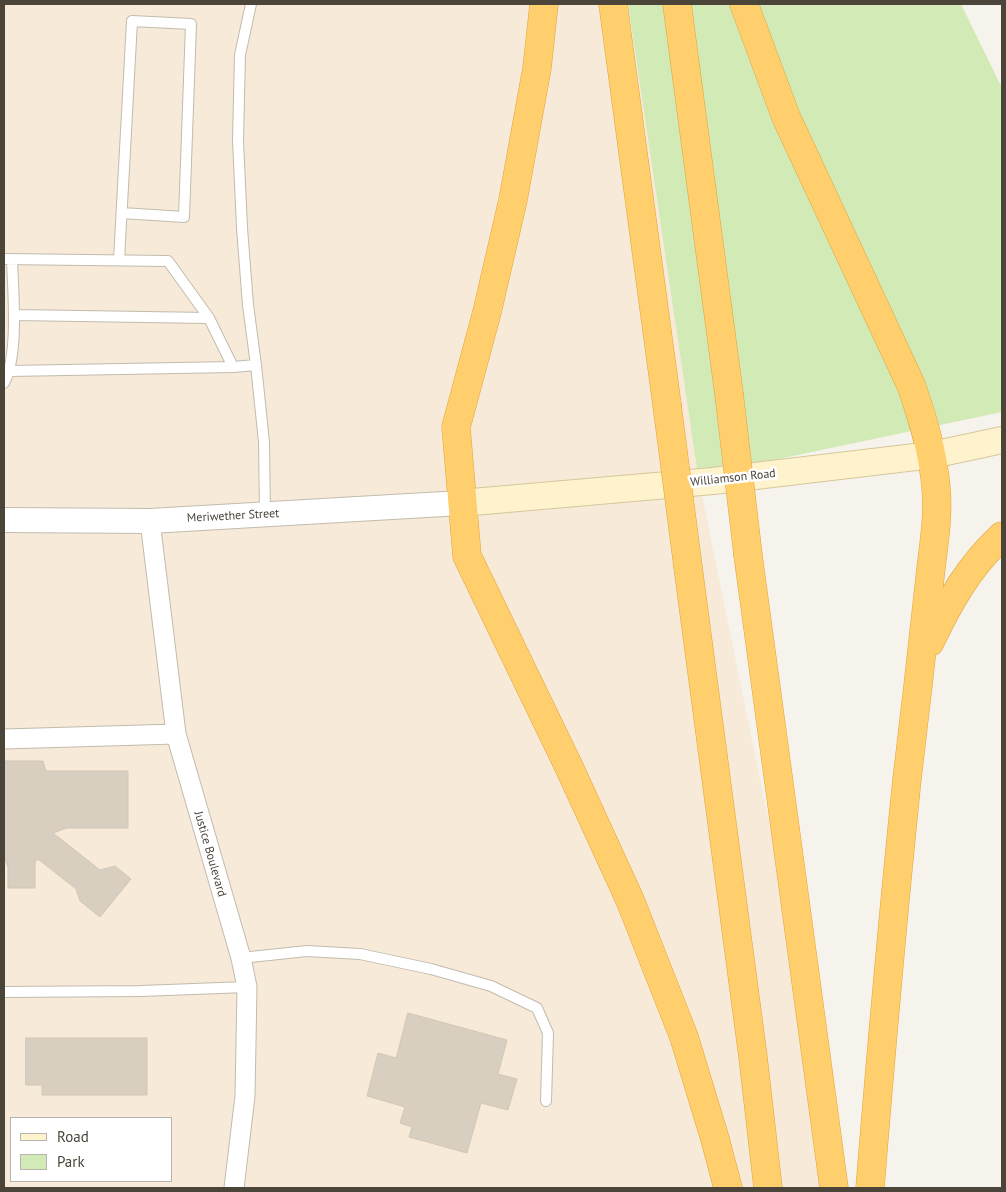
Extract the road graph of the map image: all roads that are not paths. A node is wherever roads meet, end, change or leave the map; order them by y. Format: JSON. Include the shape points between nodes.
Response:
{"nodes":[{"id":1,"x":251,"y":4,"type":"edge"},
{"id":2,"x":544,"y":4,"type":"edge"},
{"id":3,"x":613,"y":4,"type":"edge"},
{"id":4,"x":677,"y":4,"type":"edge"},
{"id":5,"x":744,"y":4,"type":"edge"},
{"id":6,"x":122,"y":213,"type":"junction"},
{"id":7,"x":8,"y":259,"type":"edge"},
{"id":8,"x":119,"y":260,"type":"junction"},
{"id":9,"x":14,"y":315,"type":"junction"},
{"id":10,"x":209,"y":318,"type":"junction"},
{"id":11,"x":256,"y":365,"type":"junction"},
{"id":12,"x":232,"y":367,"type":"junction"},
{"id":13,"x":10,"y":371,"type":"junction"},
{"id":14,"x":4,"y":383,"type":"edge"},
{"id":15,"x":1002,"y":440,"type":"edge"},
{"id":16,"x":932,"y":455,"type":"junction"},
{"id":17,"x":462,"y":503,"type":"junction"},
{"id":18,"x":265,"y":514,"type":"junction"},
{"id":19,"x":4,"y":520,"type":"edge"},
{"id":20,"x":150,"y":521,"type":"junction"},
{"id":21,"x":1002,"y":536,"type":"edge"},
{"id":22,"x":922,"y":659,"type":"junction"},
{"id":23,"x":176,"y":734,"type":"junction"},
{"id":24,"x":4,"y":739,"type":"edge"},
{"id":25,"x":241,"y":958,"type":"junction"},
{"id":26,"x":247,"y":987,"type":"junction"},
{"id":27,"x":4,"y":992,"type":"edge"},
{"id":28,"x":546,"y":1101,"type":"dead end"},
{"id":29,"x":234,"y":1188,"type":"edge"},
{"id":30,"x":728,"y":1188,"type":"edge"},
{"id":31,"x":768,"y":1188,"type":"edge"},
{"id":32,"x":834,"y":1188,"type":"edge"},
{"id":33,"x":870,"y":1188,"type":"edge"}],
"edges":[{"from":1,"to":11,"type":"lane","via":[[240,55],[238,140],[248,305]]},
{"from":2,"to":17,"type":"highway","via":[[537,68],[513,200],[456,426]]},
{"from":3,"to":31,"type":"highway","bridge":true},
{"from":4,"to":32,"type":"highway","bridge":true},
{"from":5,"to":16,"type":"highway","via":[[786,117],[911,385]]},
{"from":6,"to":6,"type":"lane","via":[[132,21],[191,24],[184,217]]},
{"from":6,"to":8,"type":"lane"},
{"from":7,"to":8,"type":"lane"},
{"from":7,"to":9,"type":"lane"},
{"from":8,"to":10,"type":"lane","via":[[168,261]]},
{"from":9,"to":10,"type":"lane"},
{"from":9,"to":13,"type":"lane"},
{"from":10,"to":12,"type":"lane"},
{"from":11,"to":12,"type":"lane"},
{"from":11,"to":18,"type":"lane","via":[[264,442]]},
{"from":12,"to":13,"type":"lane"},
{"from":13,"to":14,"type":"lane"},
{"from":15,"to":16,"type":"main road","name":"Williamson Road"},
{"from":16,"to":17,"type":"main road","name":"Williamson Road","via":[[713,481]]},
{"from":16,"to":22,"type":"highway","via":[[935,524]]},
{"from":17,"to":18,"type":"street","name":"Meriwether Street"},
{"from":17,"to":30,"type":"highway","via":[[467,556],[626,891],[684,1037]]},
{"from":18,"to":20,"type":"street","name":"Meriwether Street"},
{"from":19,"to":20,"type":"street","name":"Meriwether Street"},
{"from":20,"to":23,"type":"street","name":"Justice Boulevard"},
{"from":21,"to":22,"type":"highway","via":[[949,602]]},
{"from":22,"to":33,"type":"highway","via":[[895,906]]},
{"from":23,"to":24,"type":"street"},
{"from":23,"to":25,"type":"street","name":"Justice Boulevard"},
{"from":25,"to":26,"type":"street","name":"Justice Boulevard"},
{"from":25,"to":28,"type":"lane","via":[[307,951],[360,954],[491,986],[537,1008],[548,1034]]},
{"from":26,"to":27,"type":"lane"},
{"from":26,"to":29,"type":"street","name":"Justice Boulevard","via":[[245,1096]]}]}
